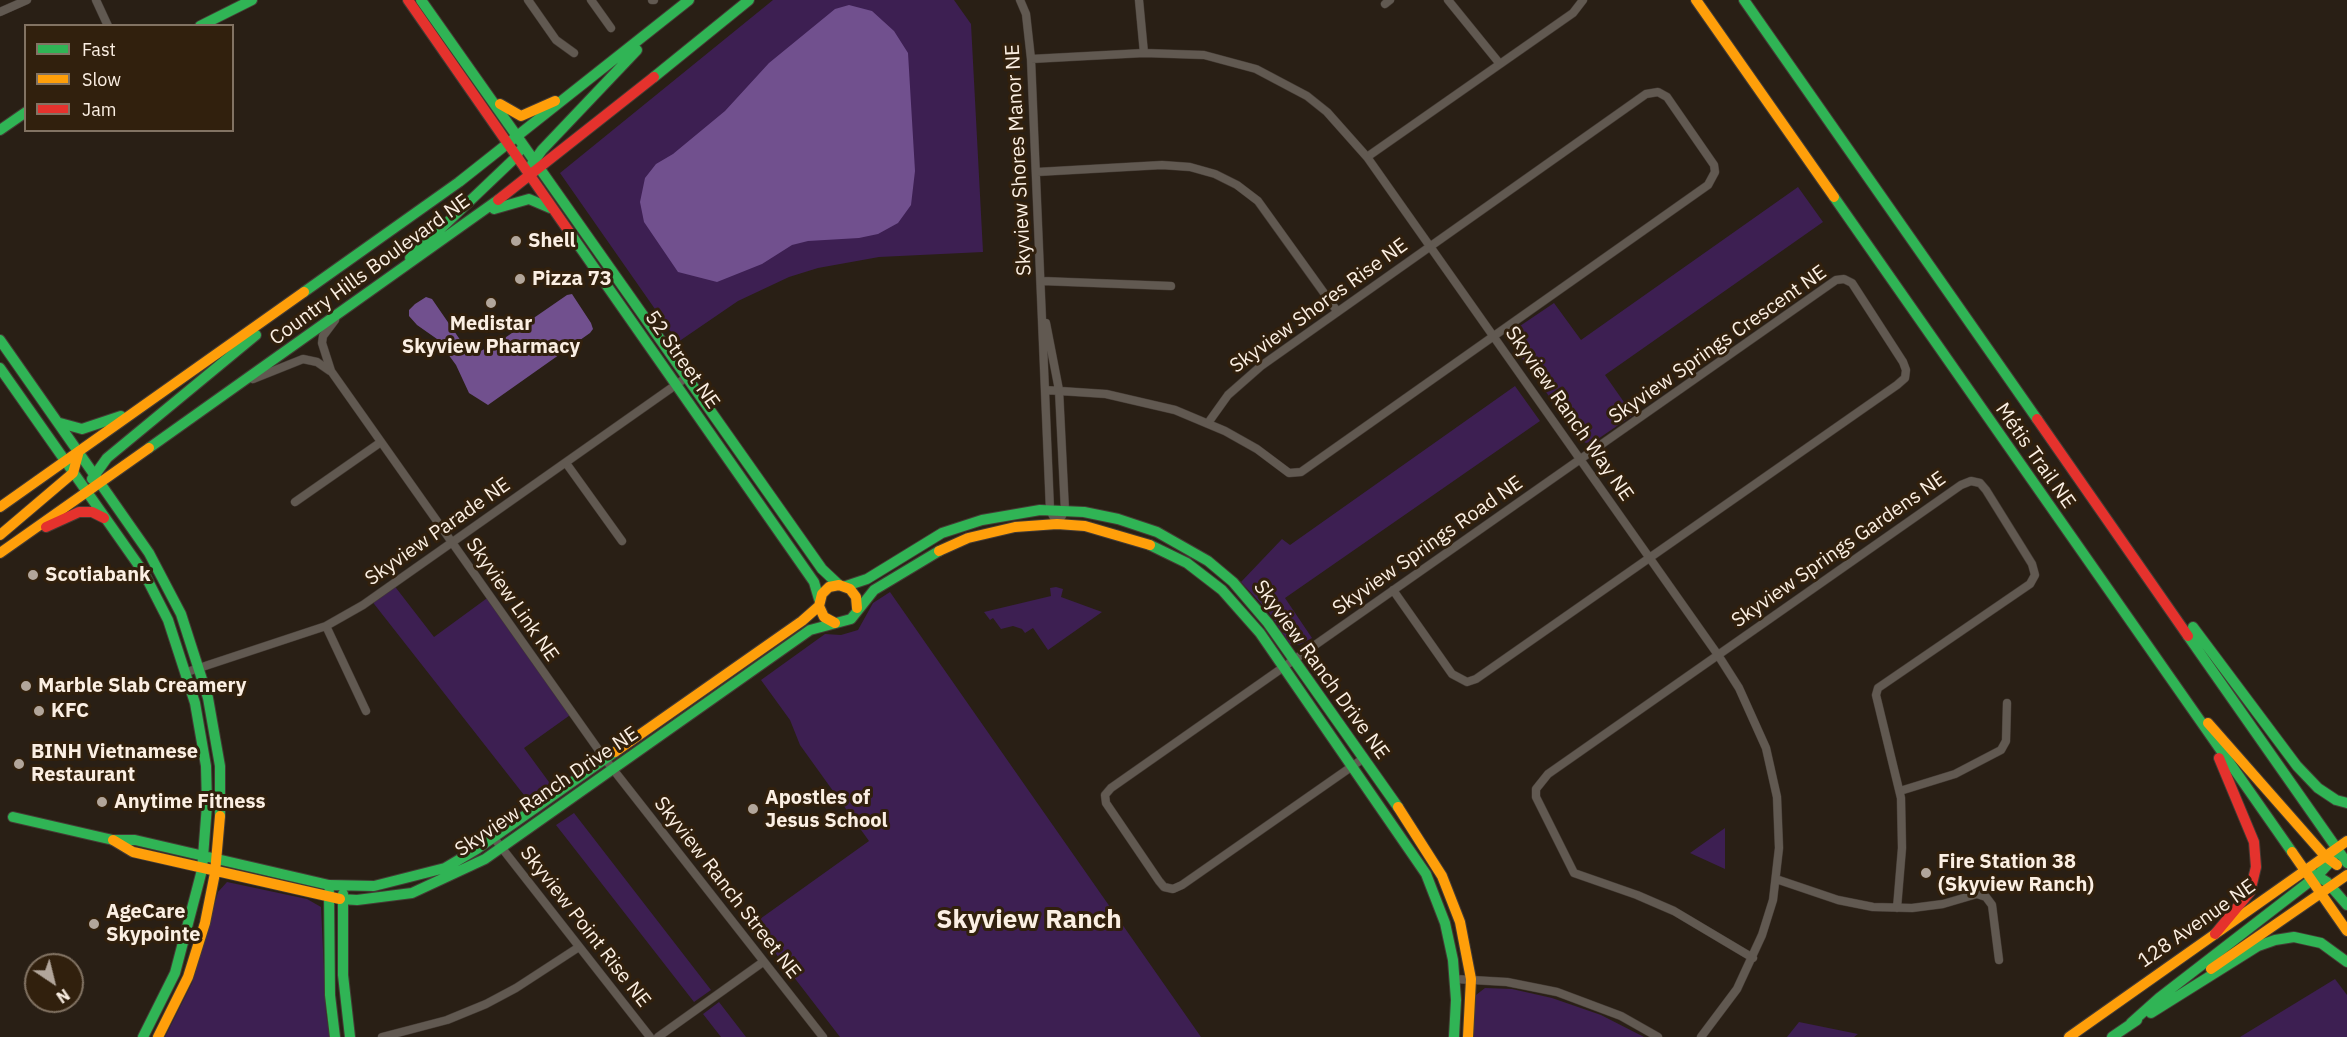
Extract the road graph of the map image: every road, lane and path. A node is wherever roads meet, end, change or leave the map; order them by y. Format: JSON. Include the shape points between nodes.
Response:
{"nodes":[{"id":1,"x":27,"y":0,"type":"edge"},
{"id":2,"x":96,"y":0,"type":"edge"},
{"id":3,"x":252,"y":0,"type":"edge"},
{"id":4,"x":408,"y":0,"type":"edge"},
{"id":5,"x":421,"y":0,"type":"edge"},
{"id":6,"x":528,"y":0,"type":"edge"},
{"id":7,"x":591,"y":0,"type":"edge"},
{"id":8,"x":689,"y":0,"type":"edge"},
{"id":9,"x":749,"y":0,"type":"edge"},
{"id":10,"x":1020,"y":0,"type":"edge"},
{"id":11,"x":1139,"y":0,"type":"edge"},
{"id":12,"x":1448,"y":0,"type":"edge"},
{"id":13,"x":1583,"y":0,"type":"edge"},
{"id":14,"x":1696,"y":0,"type":"edge"},
{"id":15,"x":1744,"y":0,"type":"edge"},
{"id":16,"x":0,"y":12,"type":"edge"},
{"id":17,"x":663,"y":21,"type":"junction"},
{"id":18,"x":107,"y":24,"type":"edge"},
{"id":19,"x":204,"y":24,"type":"edge"},
{"id":20,"x":611,"y":28,"type":"dead end"},
{"id":21,"x":1144,"y":53,"type":"junction"},
{"id":22,"x":574,"y":54,"type":"dead end"},
{"id":23,"x":1031,"y":59,"type":"junction"},
{"id":24,"x":1500,"y":64,"type":"junction"},
{"id":25,"x":589,"y":81,"type":"junction"},
{"id":26,"x":491,"y":96,"type":"junction"},
{"id":27,"x":24,"y":113,"type":"edge"},
{"id":28,"x":0,"y":129,"type":"edge"},
{"id":29,"x":519,"y":137,"type":"junction"},
{"id":30,"x":508,"y":146,"type":"junction"},
{"id":31,"x":516,"y":157,"type":"junction"},
{"id":32,"x":1367,"y":157,"type":"junction"},
{"id":33,"x":537,"y":164,"type":"junction"},
{"id":34,"x":1037,"y":172,"type":"junction"},
{"id":35,"x":530,"y":176,"type":"junction"},
{"id":36,"x":555,"y":211,"type":"junction"},
{"id":37,"x":468,"y":223,"type":"junction"},
{"id":38,"x":1430,"y":246,"type":"junction"},
{"id":39,"x":1042,"y":281,"type":"junction"},
{"id":40,"x":316,"y":285,"type":"junction"},
{"id":41,"x":382,"y":285,"type":"junction"},
{"id":42,"x":1171,"y":286,"type":"dead end"},
{"id":43,"x":1337,"y":311,"type":"junction"},
{"id":44,"x":338,"y":316,"type":"junction"},
{"id":45,"x":1044,"y":319,"type":"junction"},
{"id":46,"x":1493,"y":336,"type":"junction"},
{"id":47,"x":0,"y":340,"type":"edge"},
{"id":48,"x":0,"y":368,"type":"edge"},
{"id":49,"x":331,"y":371,"type":"junction"},
{"id":50,"x":687,"y":377,"type":"junction"},
{"id":51,"x":677,"y":384,"type":"junction"},
{"id":52,"x":240,"y":385,"type":"junction"},
{"id":53,"x":1045,"y":390,"type":"junction"},
{"id":54,"x":1059,"y":390,"type":"junction"},
{"id":55,"x":151,"y":401,"type":"junction"},
{"id":56,"x":60,"y":423,"type":"junction"},
{"id":57,"x":1208,"y":423,"type":"junction"},
{"id":58,"x":381,"y":442,"type":"junction"},
{"id":59,"x":79,"y":451,"type":"junction"},
{"id":60,"x":1580,"y":459,"type":"junction"},
{"id":61,"x":65,"y":461,"type":"junction"},
{"id":62,"x":566,"y":463,"type":"junction"},
{"id":63,"x":73,"y":473,"type":"junction"},
{"id":64,"x":98,"y":478,"type":"junction"},
{"id":65,"x":87,"y":492,"type":"junction"},
{"id":66,"x":295,"y":502,"type":"dead end"},
{"id":67,"x":0,"y":507,"type":"edge"},
{"id":68,"x":1050,"y":510,"type":"junction"},
{"id":69,"x":1065,"y":511,"type":"junction"},
{"id":70,"x":107,"y":520,"type":"junction"},
{"id":71,"x":1057,"y":524,"type":"junction"},
{"id":72,"x":0,"y":535,"type":"edge"},
{"id":73,"x":622,"y":541,"type":"dead end"},
{"id":74,"x":15,"y":543,"type":"junction"},
{"id":75,"x":452,"y":543,"type":"junction"},
{"id":76,"x":0,"y":553,"type":"edge"},
{"id":77,"x":1649,"y":557,"type":"junction"},
{"id":78,"x":2137,"y":560,"type":"junction"},
{"id":79,"x":843,"y":586,"type":"junction"},
{"id":80,"x":1393,"y":590,"type":"junction"},
{"id":81,"x":819,"y":602,"type":"junction"},
{"id":82,"x":857,"y":609,"type":"junction"},
{"id":83,"x":835,"y":623,"type":"junction"},
{"id":84,"x":326,"y":626,"type":"junction"},
{"id":85,"x":1718,"y":655,"type":"junction"},
{"id":86,"x":1294,"y":660,"type":"junction"},
{"id":87,"x":1284,"y":667,"type":"junction"},
{"id":88,"x":200,"y":668,"type":"junction"},
{"id":89,"x":187,"y":672,"type":"junction"},
{"id":90,"x":2174,"y":686,"type":"junction"},
{"id":91,"x":2007,"y":703,"type":"dead end"},
{"id":92,"x":366,"y":711,"type":"dead end"},
{"id":93,"x":2214,"y":743,"type":"junction"},
{"id":94,"x":1364,"y":758,"type":"junction"},
{"id":95,"x":605,"y":759,"type":"junction"},
{"id":96,"x":1353,"y":766,"type":"junction"},
{"id":97,"x":614,"y":770,"type":"junction"},
{"id":98,"x":1900,"y":791,"type":"junction"},
{"id":99,"x":2347,"y":803,"type":"edge"},
{"id":100,"x":13,"y":817,"type":"dead end"},
{"id":101,"x":494,"y":838,"type":"junction"},
{"id":102,"x":113,"y":840,"type":"junction"},
{"id":103,"x":2347,"y":841,"type":"edge"},
{"id":104,"x":502,"y":848,"type":"junction"},
{"id":105,"x":2337,"y":848,"type":"junction"},
{"id":106,"x":204,"y":855,"type":"junction"},
{"id":107,"x":217,"y":858,"type":"junction"},
{"id":108,"x":2342,"y":865,"type":"edge"},
{"id":109,"x":202,"y":870,"type":"junction"},
{"id":110,"x":215,"y":873,"type":"junction"},
{"id":111,"x":2312,"y":875,"type":"junction"},
{"id":112,"x":1776,"y":879,"type":"junction"},
{"id":113,"x":2329,"y":884,"type":"junction"},
{"id":114,"x":329,"y":885,"type":"junction"},
{"id":115,"x":344,"y":886,"type":"junction"},
{"id":116,"x":2321,"y":894,"type":"junction"},
{"id":117,"x":328,"y":898,"type":"junction"},
{"id":118,"x":343,"y":900,"type":"junction"},
{"id":119,"x":2347,"y":905,"type":"edge"},
{"id":120,"x":1897,"y":908,"type":"junction"},
{"id":121,"x":2347,"y":931,"type":"edge"},
{"id":122,"x":2215,"y":934,"type":"junction"},
{"id":123,"x":579,"y":947,"type":"junction"},
{"id":124,"x":1753,"y":958,"type":"junction"},
{"id":125,"x":1999,"y":960,"type":"dead end"},
{"id":126,"x":763,"y":962,"type":"junction"},
{"id":127,"x":2347,"y":962,"type":"edge"},
{"id":128,"x":1471,"y":979,"type":"junction"},
{"id":129,"x":1455,"y":980,"type":"junction"},
{"id":130,"x":2131,"y":1023,"type":"junction"},
{"id":131,"x":143,"y":1037,"type":"edge"},
{"id":132,"x":158,"y":1037,"type":"edge"},
{"id":133,"x":335,"y":1037,"type":"edge"},
{"id":134,"x":350,"y":1037,"type":"edge"},
{"id":135,"x":382,"y":1037,"type":"edge"},
{"id":136,"x":650,"y":1037,"type":"edge"},
{"id":137,"x":658,"y":1037,"type":"edge"},
{"id":138,"x":822,"y":1037,"type":"edge"},
{"id":139,"x":1454,"y":1037,"type":"edge"},
{"id":140,"x":1468,"y":1037,"type":"edge"},
{"id":141,"x":1658,"y":1037,"type":"edge"},
{"id":142,"x":1701,"y":1037,"type":"edge"},
{"id":143,"x":2069,"y":1037,"type":"edge"},
{"id":144,"x":2112,"y":1037,"type":"edge"}],
"edges":[{"from":1,"to":16,"type":"street"},
{"from":2,"to":18,"type":"street"},
{"from":3,"to":19,"type":"main road"},
{"from":4,"to":30,"type":"main road","name":"52 Street NE"},
{"from":5,"to":26,"type":"main road","name":"52 Street NE"},
{"from":6,"to":22,"type":"street","via":[[556,40]]},
{"from":7,"to":20,"type":"street"},
{"from":8,"to":17,"type":"main road","name":"Country Hills Boulevard NE"},
{"from":9,"to":33,"type":"main road","name":"Country Hills Boulevard NE"},
{"from":10,"to":23,"type":"street","name":"Skyview Shores Manor NE","via":[[1026,14]]},
{"from":11,"to":21,"type":"street"},
{"from":12,"to":24,"type":"street"},
{"from":13,"to":24,"type":"street","via":[[1573,13]]},
{"from":14,"to":90,"type":"main road","name":"Métis Trail NE"},
{"from":15,"to":78,"type":"main road","name":"Métis Trail NE"},
{"from":17,"to":25,"type":"main road","name":"Country Hills Boulevard NE"},
{"from":17,"to":33,"type":"main road"},
{"from":21,"to":23,"type":"street","name":"Skyview Ranch Way NE"},
{"from":21,"to":32,"type":"street","name":"Skyview Ranch Way NE","via":[[1183,52],[1256,69],[1327,112]]},
{"from":23,"to":34,"type":"street","name":"Skyview Shores Manor NE"},
{"from":24,"to":32,"type":"street"},
{"from":25,"to":26,"type":"main road","via":[[528,115],[506,110]]},
{"from":25,"to":29,"type":"main road","name":"Country Hills Boulevard NE"},
{"from":26,"to":29,"type":"main road","name":"52 Street NE"},
{"from":27,"to":28,"type":"main road"},
{"from":29,"to":30,"type":"main road","name":"Country Hills Boulevard NE"},
{"from":29,"to":31,"type":"main road"},
{"from":29,"to":33,"type":"main road","name":"52 Street NE"},
{"from":30,"to":31,"type":"main road","name":"52 Street NE"},
{"from":30,"to":40,"type":"main road","name":"Country Hills Boulevard NE"},
{"from":31,"to":35,"type":"main road","name":"52 Street NE"},
{"from":31,"to":41,"type":"main road"},
{"from":32,"to":38,"type":"street","name":"Skyview Ranch Way NE"},
{"from":33,"to":35,"type":"main road","name":"Country Hills Boulevard NE"},
{"from":33,"to":50,"type":"main road","name":"52 Street NE"},
{"from":34,"to":39,"type":"street","name":"Skyview Shores Manor NE"},
{"from":34,"to":43,"type":"street","via":[[1162,165],[1215,174],[1258,201]]},
{"from":35,"to":36,"type":"main road","name":"52 Street NE"},
{"from":35,"to":37,"type":"main road","name":"Country Hills Boulevard NE"},
{"from":36,"to":37,"type":"main road","via":[[538,200],[522,199]]},
{"from":36,"to":51,"type":"main road","name":"52 Street NE"},
{"from":37,"to":41,"type":"main road","name":"Country Hills Boulevard NE"},
{"from":38,"to":43,"type":"street","name":"Skyview Shores Rise NE"},
{"from":38,"to":46,"type":"street","name":"Skyview Ranch Way NE"},
{"from":38,"to":46,"type":"street","name":"Skyview Shores Rise NE","via":[[1646,94],[1658,92],[1667,98],[1714,165],[1713,179]]},
{"from":39,"to":42,"type":"street"},
{"from":39,"to":45,"type":"street","name":"Skyview Shores Manor NE"},
{"from":40,"to":55,"type":"main road","name":"Country Hills Boulevard NE"},
{"from":40,"to":64,"type":"main road","via":[[107,458]]},
{"from":41,"to":44,"type":"main road","name":"Country Hills Boulevard NE"},
{"from":43,"to":57,"type":"street","name":"Skyview Shores Rise NE","via":[[1243,380]]},
{"from":44,"to":49,"type":"street","name":"Skyview Link NE","via":[[322,343]]},
{"from":44,"to":52,"type":"main road","name":"Country Hills Boulevard NE"},
{"from":45,"to":53,"type":"street","name":"Skyview Shores Manor NE"},
{"from":45,"to":54,"type":"street","name":"Skyview Shores Manor NE"},
{"from":46,"to":57,"type":"street","via":[[1301,472],[1289,473],[1257,449]]},
{"from":46,"to":60,"type":"street","name":"Skyview Ranch Way NE"},
{"from":47,"to":56,"type":"main road"},
{"from":48,"to":61,"type":"main road"},
{"from":49,"to":52,"type":"street","via":[[318,362],[303,359]]},
{"from":49,"to":58,"type":"street","name":"Skyview Link NE"},
{"from":50,"to":51,"type":"street","name":"Skyview Parade NE"},
{"from":50,"to":79,"type":"main road","name":"52 Street NE","via":[[826,575]]},
{"from":51,"to":62,"type":"street","name":"Skyview Parade NE"},
{"from":51,"to":81,"type":"main road","name":"52 Street NE","via":[[813,582]]},
{"from":52,"to":64,"type":"main road","name":"Country Hills Boulevard NE"},
{"from":53,"to":54,"type":"street"},
{"from":53,"to":68,"type":"street","name":"Skyview Shores Manor NE"},
{"from":54,"to":57,"type":"street","via":[[1130,398]]},
{"from":54,"to":69,"type":"street","name":"Skyview Shores Manor NE"},
{"from":55,"to":56,"type":"main road","via":[[90,428],[77,430]]},
{"from":55,"to":59,"type":"main road","name":"Country Hills Boulevard NE"},
{"from":56,"to":59,"type":"main road"},
{"from":58,"to":66,"type":"street"},
{"from":58,"to":75,"type":"street","name":"Skyview Link NE"},
{"from":59,"to":61,"type":"main road","name":"Country Hills Boulevard NE"},
{"from":59,"to":63,"type":"main road"},
{"from":59,"to":64,"type":"main road"},
{"from":60,"to":77,"type":"street","name":"Skyview Ranch Way NE"},
{"from":60,"to":77,"type":"street","name":"Skyview Springs Crescent NE","via":[[1836,280],[1852,283],[1903,362],[1905,378]]},
{"from":60,"to":80,"type":"street","name":"Skyview Springs Road NE"},
{"from":61,"to":63,"type":"main road"},
{"from":61,"to":67,"type":"main road","name":"Country Hills Boulevard NE"},
{"from":62,"to":73,"type":"street"},
{"from":62,"to":75,"type":"street","name":"Skyview Parade NE"},
{"from":63,"to":65,"type":"main road"},
{"from":63,"to":72,"type":"main road"},
{"from":64,"to":65,"type":"main road","name":"Country Hills Boulevard NE"},
{"from":64,"to":88,"type":"main road","via":[[166,583]]},
{"from":65,"to":70,"type":"main road"},
{"from":65,"to":74,"type":"main road","name":"Country Hills Boulevard NE"},
{"from":68,"to":69,"type":"main road","name":"Skyview Ranch Drive NE"},
{"from":68,"to":71,"type":"street","name":"Skyview Shores Manor NE"},
{"from":68,"to":79,"type":"main road","name":"Skyview Ranch Drive NE","via":[[1008,514],[963,525],[923,542],[862,582]]},
{"from":69,"to":71,"type":"street"},
{"from":69,"to":86,"type":"main road","name":"Skyview Ranch Drive NE","via":[[1118,519],[1157,532],[1191,550],[1217,568],[1254,604]]},
{"from":70,"to":74,"type":"main road","via":[[92,512],[79,512]]},
{"from":70,"to":89,"type":"main road","via":[[154,592]]},
{"from":71,"to":82,"type":"main road","name":"Skyview Ranch Drive NE","via":[[987,532],[947,546],[874,590]]},
{"from":71,"to":87,"type":"main road","name":"Skyview Ranch Drive NE","via":[[1126,536],[1187,563],[1244,613]]},
{"from":74,"to":76,"type":"main road","name":"Country Hills Boulevard NE"},
{"from":75,"to":84,"type":"street","name":"Skyview Parade NE"},
{"from":75,"to":95,"type":"street","name":"Skyview Link NE"},
{"from":77,"to":80,"type":"street","via":[[1467,682],[1452,674]]},
{"from":77,"to":85,"type":"street","name":"Skyview Ranch Way NE"},
{"from":78,"to":99,"type":"main road","via":[[2158,580],[2297,766],[2318,788]]},
{"from":78,"to":105,"type":"main road","name":"Métis Trail NE"},
{"from":79,"to":81,"type":"main road","via":[[825,590]]},
{"from":79,"to":82,"type":"main road","via":[[856,597]]},
{"from":80,"to":86,"type":"street","name":"Skyview Springs Road NE"},
{"from":81,"to":83,"type":"main road","via":[[824,617]]},
{"from":81,"to":95,"type":"main road","name":"Skyview Ranch Drive NE","via":[[802,621]]},
{"from":82,"to":83,"type":"main road","via":[[846,622]]},
{"from":83,"to":97,"type":"main road","name":"Skyview Ranch Drive NE","via":[[810,630]]},
{"from":84,"to":88,"type":"street","name":"Skyview Parade NE"},
{"from":84,"to":92,"type":"street"},
{"from":85,"to":98,"type":"street","name":"Skyview Springs Gardens NE","via":[[1961,485],[1980,483],[2032,564],[2034,575],[2030,584],[1878,688],[1876,695]]},
{"from":85,"to":112,"type":"street","name":"Skyview Ranch Way NE","via":[[1739,688],[1766,748],[1777,797]]},
{"from":85,"to":124,"type":"street","via":[[1548,774],[1536,789],[1536,797],[1574,873],[1674,911]]},
{"from":86,"to":87,"type":"street","name":"Skyview Springs Road NE"},
{"from":86,"to":94,"type":"main road","name":"Skyview Ranch Drive NE"},
{"from":87,"to":96,"type":"main road","name":"Skyview Ranch Drive NE"},
{"from":87,"to":96,"type":"street","name":"Skyview Springs Road NE","via":[[1111,788],[1106,795],[1109,811],[1159,881],[1173,889]]},
{"from":88,"to":89,"type":"street","name":"Skyview Parade NE"},
{"from":88,"to":107,"type":"main road","via":[[220,766]]},
{"from":89,"to":106,"type":"main road","via":[[206,766]]},
{"from":90,"to":93,"type":"main road","name":"Métis Trail NE"},
{"from":90,"to":108,"type":"main road"},
{"from":91,"to":98,"type":"street","via":[[2006,741],[2001,750],[1954,774]]},
{"from":93,"to":111,"type":"main road","name":"Métis Trail NE"},
{"from":93,"to":122,"type":"main road","via":[[2254,842],[2256,867],[2250,892]]},
{"from":94,"to":96,"type":"street"},
{"from":94,"to":128,"type":"main road","name":"Skyview Ranch Drive NE","via":[[1442,876],[1460,922]]},
{"from":95,"to":97,"type":"street","name":"Skyview Ranch Street NE"},
{"from":95,"to":101,"type":"main road","name":"Skyview Ranch Drive NE"},
{"from":96,"to":129,"type":"main road","name":"Skyview Ranch Drive NE","via":[[1426,874],[1445,923]]},
{"from":97,"to":104,"type":"main road","name":"Skyview Ranch Drive NE"},
{"from":97,"to":126,"type":"street","name":"Skyview Ranch Street NE"},
{"from":98,"to":120,"type":"street","name":"Skyview Springs Gardens NE","via":[[1902,848]]},
{"from":100,"to":102,"type":"main road","name":"Skyview Ranch Drive NE"},
{"from":101,"to":104,"type":"street","name":"Skyview Point Rise NE"},
{"from":101,"to":115,"type":"main road","name":"Skyview Ranch Drive NE","via":[[428,874],[391,884]]},
{"from":102,"to":106,"type":"main road","name":"Skyview Ranch Drive NE","via":[[135,840]]},
{"from":102,"to":109,"type":"main road","name":"Skyview Ranch Drive NE","via":[[133,852]]},
{"from":103,"to":105,"type":"main road"},
{"from":104,"to":118,"type":"main road","name":"Skyview Ranch Drive NE","via":[[460,873],[412,893]]},
{"from":104,"to":123,"type":"street","name":"Skyview Point Rise NE"},
{"from":105,"to":108,"type":"main road"},
{"from":106,"to":107,"type":"main road","name":"Skyview Ranch Drive NE"},
{"from":106,"to":109,"type":"main road"},
{"from":107,"to":110,"type":"main road"},
{"from":107,"to":114,"type":"main road","name":"Skyview Ranch Drive NE"},
{"from":108,"to":111,"type":"main road"},
{"from":108,"to":113,"type":"main road"},
{"from":109,"to":110,"type":"main road","name":"Skyview Ranch Drive NE"},
{"from":109,"to":131,"type":"main road","via":[[175,973]]},
{"from":110,"to":117,"type":"main road","name":"Skyview Ranch Drive NE"},
{"from":110,"to":132,"type":"main road","via":[[188,977]]},
{"from":111,"to":113,"type":"main road"},
{"from":111,"to":116,"type":"main road","name":"Métis Trail NE"},
{"from":111,"to":122,"type":"main road","name":"128 Avenue NE"},
{"from":111,"to":130,"type":"main road"},
{"from":112,"to":120,"type":"street","via":[[1858,905]]},
{"from":112,"to":124,"type":"street","name":"Skyview Ranch Way NE","via":[[1768,918]]},
{"from":113,"to":116,"type":"main road"},
{"from":113,"to":119,"type":"main road"},
{"from":114,"to":115,"type":"main road","name":"Skyview Ranch Drive NE"},
{"from":114,"to":117,"type":"main road"},
{"from":115,"to":118,"type":"main road"},
{"from":116,"to":121,"type":"main road","name":"Métis Trail NE"},
{"from":116,"to":130,"type":"main road"},
{"from":117,"to":118,"type":"main road","name":"Skyview Ranch Drive NE"},
{"from":117,"to":133,"type":"main road"},
{"from":118,"to":134,"type":"main road"},
{"from":120,"to":125,"type":"street","via":[[1943,904],[1977,894],[1986,897],[1992,905]]},
{"from":122,"to":143,"type":"main road","name":"128 Avenue NE"},
{"from":123,"to":135,"type":"street","via":[[486,1004],[419,1029]]},
{"from":123,"to":136,"type":"street","name":"Skyview Point Rise NE"},
{"from":124,"to":142,"type":"street","name":"Skyview Ranch Way NE","via":[[1737,988]]},
{"from":126,"to":137,"type":"street"},
{"from":126,"to":138,"type":"street","name":"Skyview Ranch Street NE"},
{"from":127,"to":130,"type":"main road","via":[[2321,943],[2294,937],[2275,940]]},
{"from":128,"to":129,"type":"street"},
{"from":128,"to":140,"type":"main road","name":"Skyview Ranch Drive NE"},
{"from":128,"to":141,"type":"street","via":[[1533,986],[1576,998],[1621,1016]]},
{"from":129,"to":139,"type":"main road","name":"Skyview Ranch Drive NE"},
{"from":130,"to":144,"type":"main road"}]}
